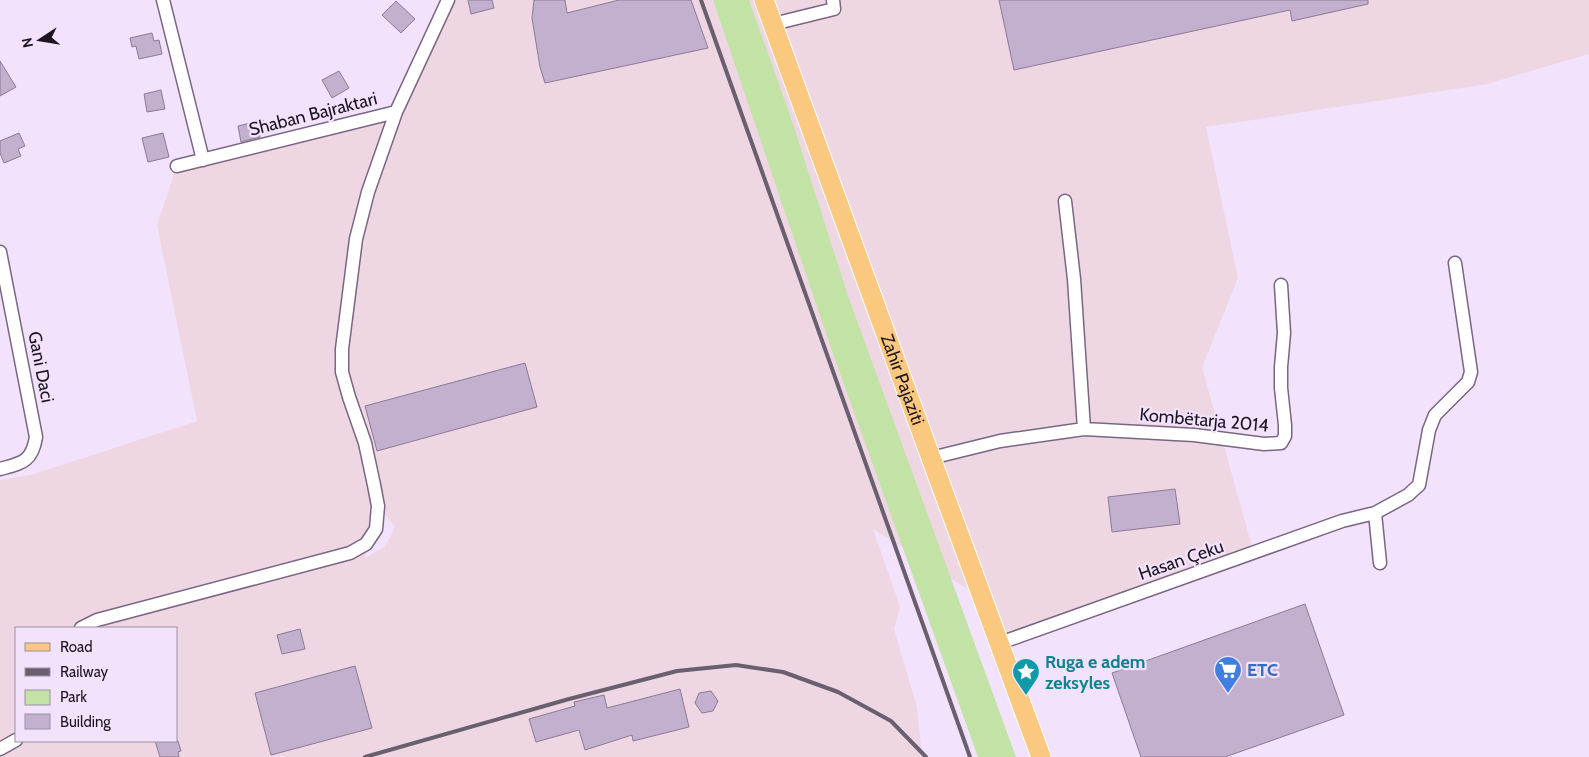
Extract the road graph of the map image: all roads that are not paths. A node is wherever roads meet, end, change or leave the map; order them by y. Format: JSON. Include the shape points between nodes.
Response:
{"nodes":[{"id":1,"x":163,"y":0,"type":"edge"},
{"id":2,"x":448,"y":0,"type":"edge"},
{"id":3,"x":764,"y":0,"type":"edge"},
{"id":4,"x":833,"y":0,"type":"edge"},
{"id":5,"x":773,"y":24,"type":"junction"},
{"id":6,"x":396,"y":112,"type":"junction"},
{"id":7,"x":203,"y":160,"type":"junction"},
{"id":8,"x":177,"y":166,"type":"dead end"},
{"id":9,"x":1065,"y":202,"type":"dead end"},
{"id":10,"x":0,"y":252,"type":"edge"},
{"id":11,"x":1455,"y":263,"type":"dead end"},
{"id":12,"x":1281,"y":285,"type":"dead end"},
{"id":13,"x":1084,"y":429,"type":"junction"},
{"id":14,"x":931,"y":458,"type":"junction"},
{"id":15,"x":0,"y":469,"type":"edge"},
{"id":16,"x":1375,"y":513,"type":"junction"},
{"id":17,"x":1380,"y":563,"type":"dead end"},
{"id":18,"x":83,"y":627,"type":"edge"},
{"id":19,"x":1000,"y":643,"type":"junction"},
{"id":20,"x":15,"y":741,"type":"edge"},
{"id":21,"x":0,"y":749,"type":"edge"},
{"id":22,"x":1042,"y":757,"type":"edge"}],
"edges":[{"from":1,"to":7,"type":"street"},
{"from":2,"to":6,"type":"street","name":"Shaban Bajraktari"},
{"from":3,"to":5,"type":"main road","name":"Zahir Pajaziti"},
{"from":4,"to":5,"type":"street","via":[[834,9]]},
{"from":5,"to":14,"type":"main road","name":"Zahir Pajaziti"},
{"from":6,"to":7,"type":"street","name":"Shaban Bajraktari"},
{"from":6,"to":18,"type":"street","via":[[368,192],[358,232],[342,349],[342,372],[365,443],[378,506],[376,529],[366,544],[350,553],[97,620]]},
{"from":7,"to":8,"type":"street","name":"Shaban Bajraktari"},
{"from":9,"to":13,"type":"street","via":[[1074,279]]},
{"from":10,"to":15,"type":"street","name":"Gani Daci","via":[[36,437],[34,450],[28,459]]},
{"from":11,"to":16,"type":"street","name":"Hasan Çeku","via":[[1471,372],[1468,382],[1435,415],[1429,430],[1419,485],[1408,495]]},
{"from":12,"to":13,"type":"street","name":"Kombëtarja 2014","via":[[1284,333],[1281,388],[1285,436],[1281,443]]},
{"from":13,"to":14,"type":"street","name":"Kombëtarja 2014","via":[[1000,441]]},
{"from":14,"to":19,"type":"main road","name":"Zahir Pajaziti"},
{"from":16,"to":17,"type":"street"},
{"from":16,"to":19,"type":"street","name":"Hasan Çeku","via":[[1342,521]]},
{"from":19,"to":22,"type":"main road","name":"Zahir Pajaziti"},
{"from":20,"to":21,"type":"street"}]}
